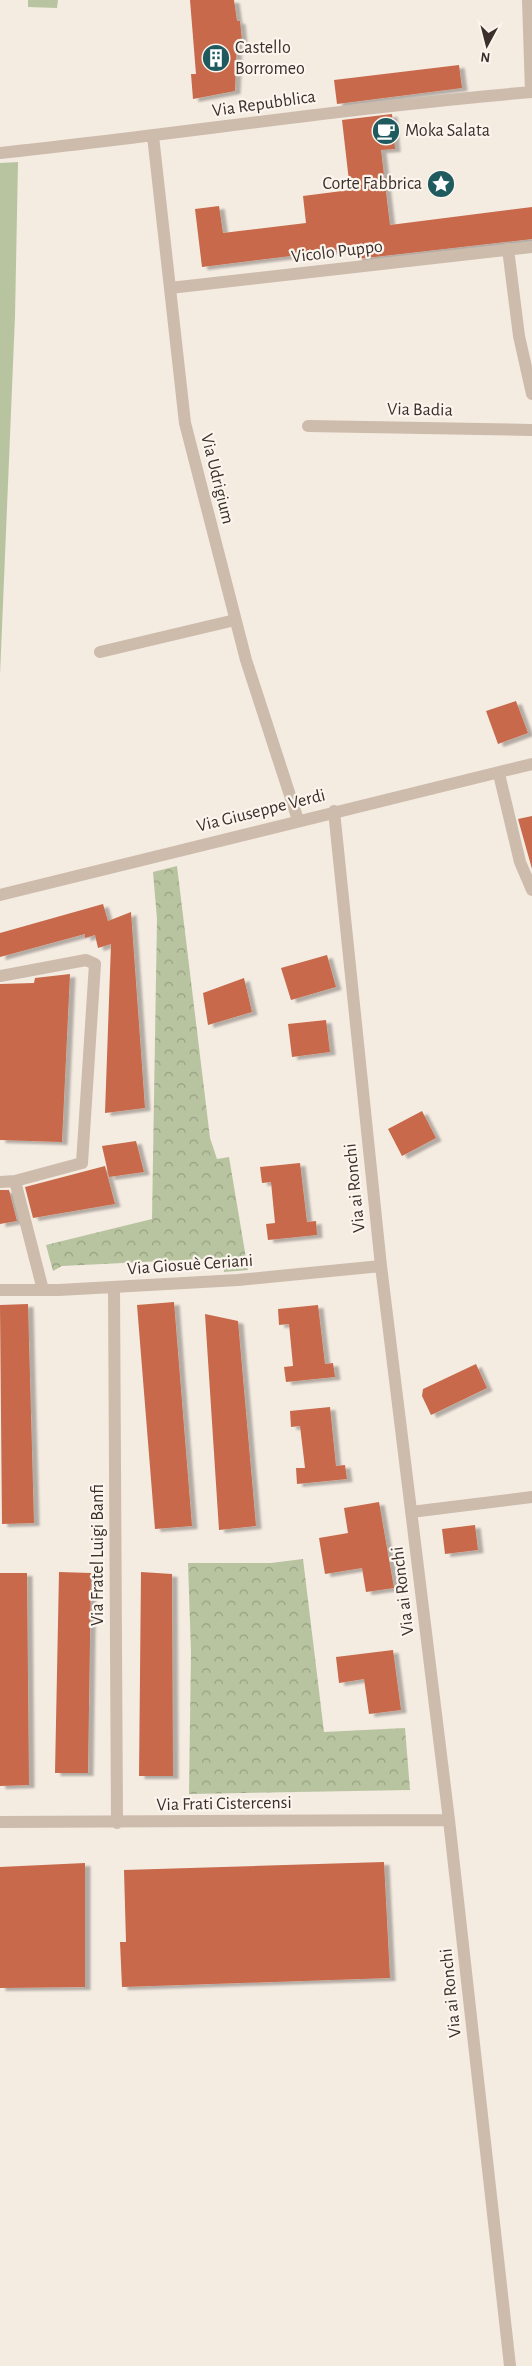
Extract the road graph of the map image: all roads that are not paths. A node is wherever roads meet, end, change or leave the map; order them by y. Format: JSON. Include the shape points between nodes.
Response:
{"nodes":[{"id":1,"x":528,"y":0,"type":"edge"},
{"id":2,"x":530,"y":25,"type":"edge"},
{"id":3,"x":531,"y":92,"type":"edge"},
{"id":4,"x":154,"y":136,"type":"junction"},
{"id":5,"x":0,"y":153,"type":"edge"},
{"id":6,"x":532,"y":247,"type":"edge"},
{"id":7,"x":508,"y":249,"type":"junction"},
{"id":8,"x":170,"y":288,"type":"junction"},
{"id":9,"x":532,"y":394,"type":"edge"},
{"id":10,"x":308,"y":426,"type":"dead end"},
{"id":11,"x":532,"y":430,"type":"edge"},
{"id":12,"x":235,"y":620,"type":"junction"},
{"id":13,"x":100,"y":652,"type":"dead end"},
{"id":14,"x":532,"y":764,"type":"edge"},
{"id":15,"x":499,"y":774,"type":"junction"},
{"id":16,"x":334,"y":811,"type":"junction"},
{"id":17,"x":298,"y":820,"type":"junction"},
{"id":18,"x":532,"y":890,"type":"edge"},
{"id":19,"x":0,"y":895,"type":"edge"},
{"id":20,"x":0,"y":976,"type":"edge"},
{"id":21,"x":15,"y":1181,"type":"junction"},
{"id":22,"x":0,"y":1182,"type":"edge"},
{"id":23,"x":381,"y":1266,"type":"junction"},
{"id":24,"x":114,"y":1288,"type":"junction"},
{"id":25,"x":0,"y":1290,"type":"edge"},
{"id":26,"x":43,"y":1290,"type":"junction"},
{"id":27,"x":532,"y":1497,"type":"edge"},
{"id":28,"x":411,"y":1512,"type":"junction"},
{"id":29,"x":449,"y":1820,"type":"junction"},
{"id":30,"x":0,"y":1822,"type":"edge"},
{"id":31,"x":117,"y":1823,"type":"junction"},
{"id":32,"x":510,"y":2366,"type":"edge"}],
"edges":[{"from":1,"to":2,"type":"street"},
{"from":2,"to":3,"type":"street"},
{"from":3,"to":4,"type":"street","name":"Via Repubblica","via":[[382,105]]},
{"from":4,"to":5,"type":"street","name":"Via Repubblica"},
{"from":4,"to":8,"type":"street","name":"Via Udrigium"},
{"from":6,"to":7,"type":"street","name":"Vicolo Puppo"},
{"from":7,"to":8,"type":"street","name":"Vicolo Puppo"},
{"from":7,"to":9,"type":"street","via":[[519,336]]},
{"from":8,"to":12,"type":"street","name":"Via Udrigium","via":[[185,423]]},
{"from":10,"to":11,"type":"street","name":"Via Badia"},
{"from":12,"to":13,"type":"street"},
{"from":12,"to":17,"type":"street","name":"Via Udrigium"},
{"from":14,"to":15,"type":"street","name":"Via Giuseppe Verdi"},
{"from":15,"to":16,"type":"street","name":"Via Giuseppe Verdi"},
{"from":15,"to":18,"type":"street","via":[[520,862]]},
{"from":16,"to":17,"type":"street","name":"Via Giuseppe Verdi"},
{"from":16,"to":23,"type":"street","name":"Via ai Ronchi"},
{"from":17,"to":19,"type":"street","name":"Via Giuseppe Verdi"},
{"from":20,"to":21,"type":"street","via":[[86,960],[95,964],[82,1163]]},
{"from":21,"to":22,"type":"street"},
{"from":21,"to":26,"type":"street"},
{"from":23,"to":24,"type":"street","name":"Via Giosuè Ceriani"},
{"from":23,"to":28,"type":"street","name":"Via ai Ronchi"},
{"from":24,"to":26,"type":"street","name":"Via Giosuè Ceriani"},
{"from":24,"to":31,"type":"street","name":"Via Fratel Luigi Banfi"},
{"from":25,"to":26,"type":"street","name":"Via Giosuè Ceriani"},
{"from":27,"to":28,"type":"street"},
{"from":28,"to":29,"type":"street","name":"Via ai Ronchi"},
{"from":29,"to":31,"type":"street","name":"Via Frati Cistercensi"},
{"from":29,"to":32,"type":"street","name":"Via ai Ronchi"},
{"from":30,"to":31,"type":"street","name":"Via Frati Cistercensi"}]}
